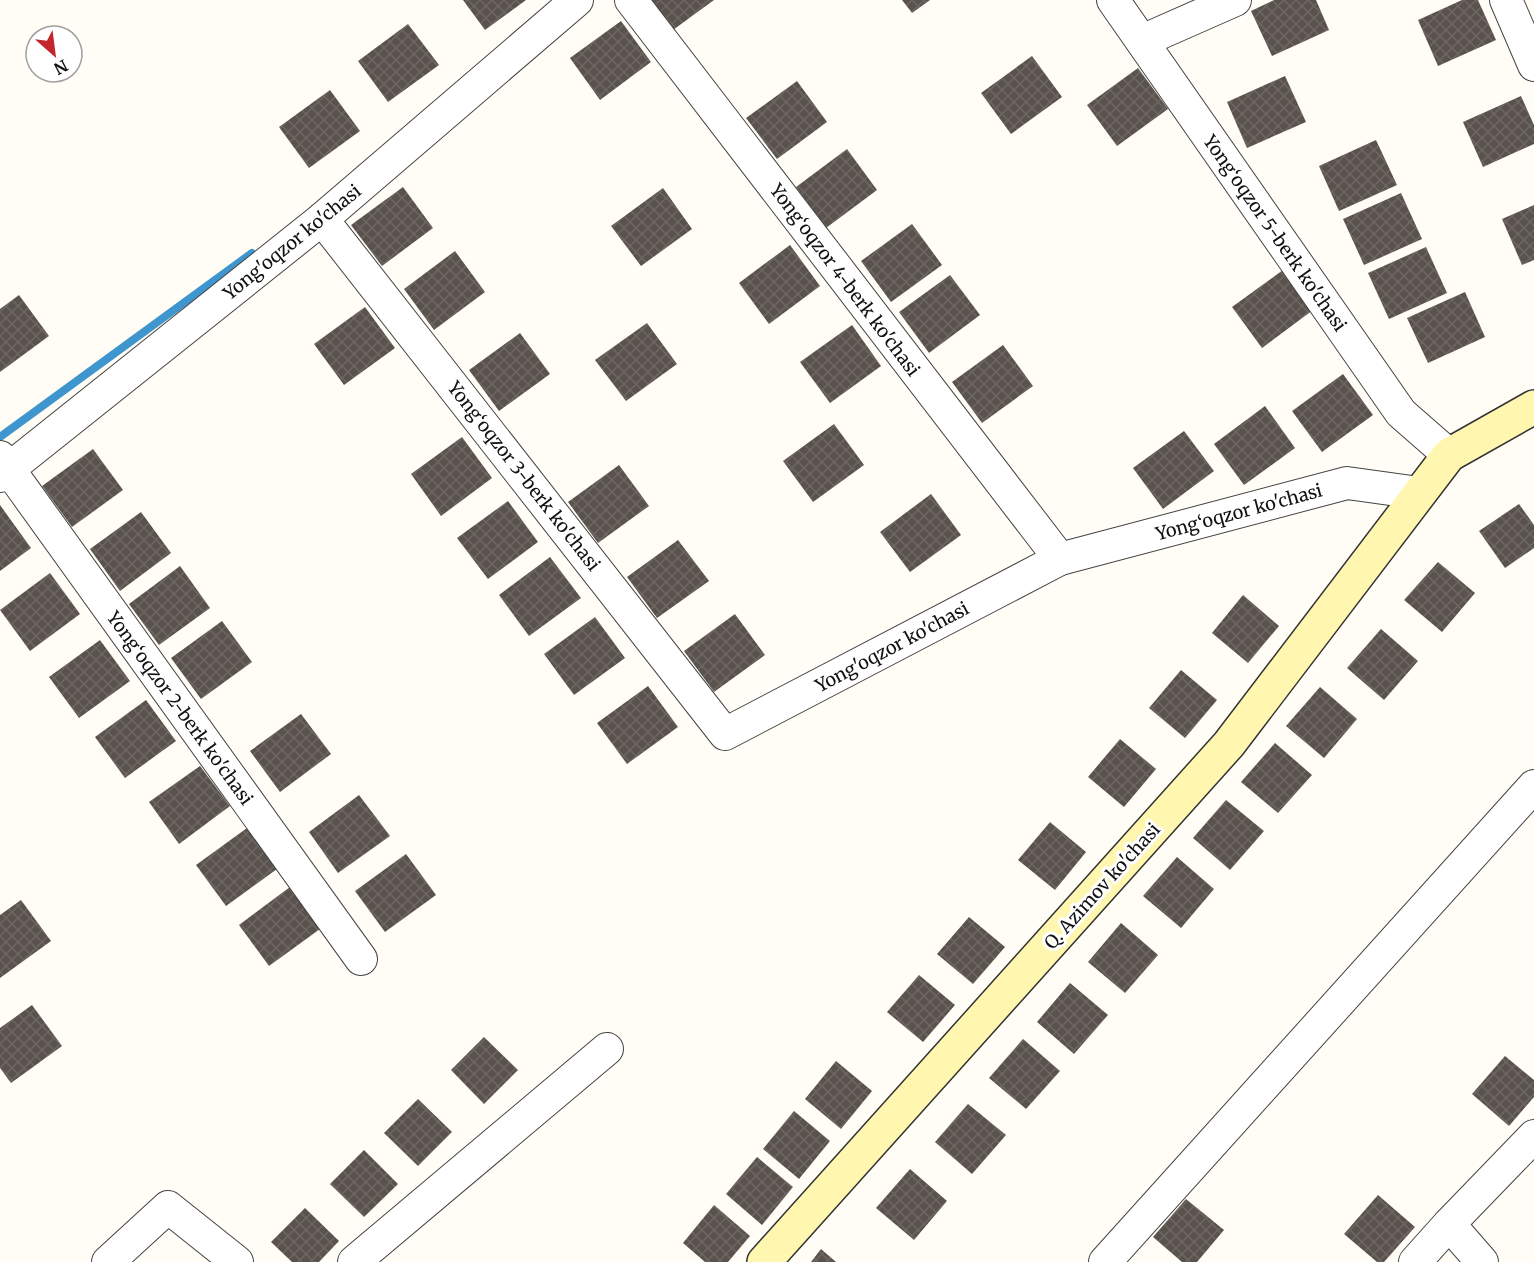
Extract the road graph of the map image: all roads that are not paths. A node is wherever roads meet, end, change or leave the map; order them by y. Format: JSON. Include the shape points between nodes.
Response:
{"nodes":[{"id":1,"x":577,"y":0,"type":"edge"},
{"id":2,"x":631,"y":0,"type":"edge"},
{"id":3,"x":1113,"y":0,"type":"edge"},
{"id":4,"x":1235,"y":0,"type":"edge"},
{"id":5,"x":1506,"y":0,"type":"edge"},
{"id":6,"x":1142,"y":41,"type":"junction"},
{"id":7,"x":1534,"y":65,"type":"edge"},
{"id":8,"x":322,"y":219,"type":"junction"},
{"id":9,"x":1534,"y":408,"type":"edge"},
{"id":10,"x":1449,"y":455,"type":"junction"},
{"id":11,"x":3,"y":468,"type":"edge"},
{"id":12,"x":1419,"y":493,"type":"junction"},
{"id":13,"x":1060,"y":559,"type":"junction"},
{"id":14,"x":725,"y":734,"type":"joint"},
{"id":15,"x":1534,"y":786,"type":"edge"},
{"id":16,"x":361,"y":959,"type":"dead end"},
{"id":17,"x":607,"y":1049,"type":"dead end"},
{"id":18,"x":1534,"y":1136,"type":"edge"},
{"id":19,"x":1449,"y":1224,"type":"junction"},
{"id":20,"x":108,"y":1262,"type":"edge"},
{"id":21,"x":237,"y":1262,"type":"edge"},
{"id":22,"x":354,"y":1262,"type":"edge"},
{"id":23,"x":764,"y":1262,"type":"edge"},
{"id":24,"x":1105,"y":1262,"type":"edge"},
{"id":25,"x":1415,"y":1262,"type":"edge"},
{"id":26,"x":1482,"y":1262,"type":"edge"}],
"edges":[{"from":1,"to":8,"type":"street","name":"Yong'oqzor ko'chasi"},
{"from":2,"to":13,"type":"street","name":"Yong‘oqzor 4-berk ko'chasi"},
{"from":3,"to":6,"type":"street","name":"Yong‘oqzor 5-berk ko'chasi"},
{"from":4,"to":6,"type":"street"},
{"from":5,"to":7,"type":"street"},
{"from":6,"to":10,"type":"street","name":"Yong‘oqzor 5-berk ko'chasi","via":[[1401,413]]},
{"from":8,"to":11,"type":"street","name":"Yong'oqzor ko'chasi"},
{"from":8,"to":14,"type":"street","name":"Yong‘oqzor 3-berk ko'chasi"},
{"from":9,"to":10,"type":"main road"},
{"from":10,"to":12,"type":"main road","name":"Q. Azimov ko'chasi"},
{"from":11,"to":16,"type":"street","name":"Yong‘oqzor 2-berk ko'chasi"},
{"from":12,"to":13,"type":"street","name":"Yong‘oqzor ko'chasi","via":[[1347,483]]},
{"from":12,"to":23,"type":"main road","name":"Q. Azimov ko'chasi","via":[[1229,744]]},
{"from":13,"to":14,"type":"street","name":"Yong'oqzor ko'chasi"},
{"from":15,"to":24,"type":"street"},
{"from":17,"to":22,"type":"street"},
{"from":18,"to":19,"type":"street"},
{"from":19,"to":25,"type":"street"},
{"from":19,"to":26,"type":"street"},
{"from":20,"to":21,"type":"street","via":[[168,1207]]}]}
